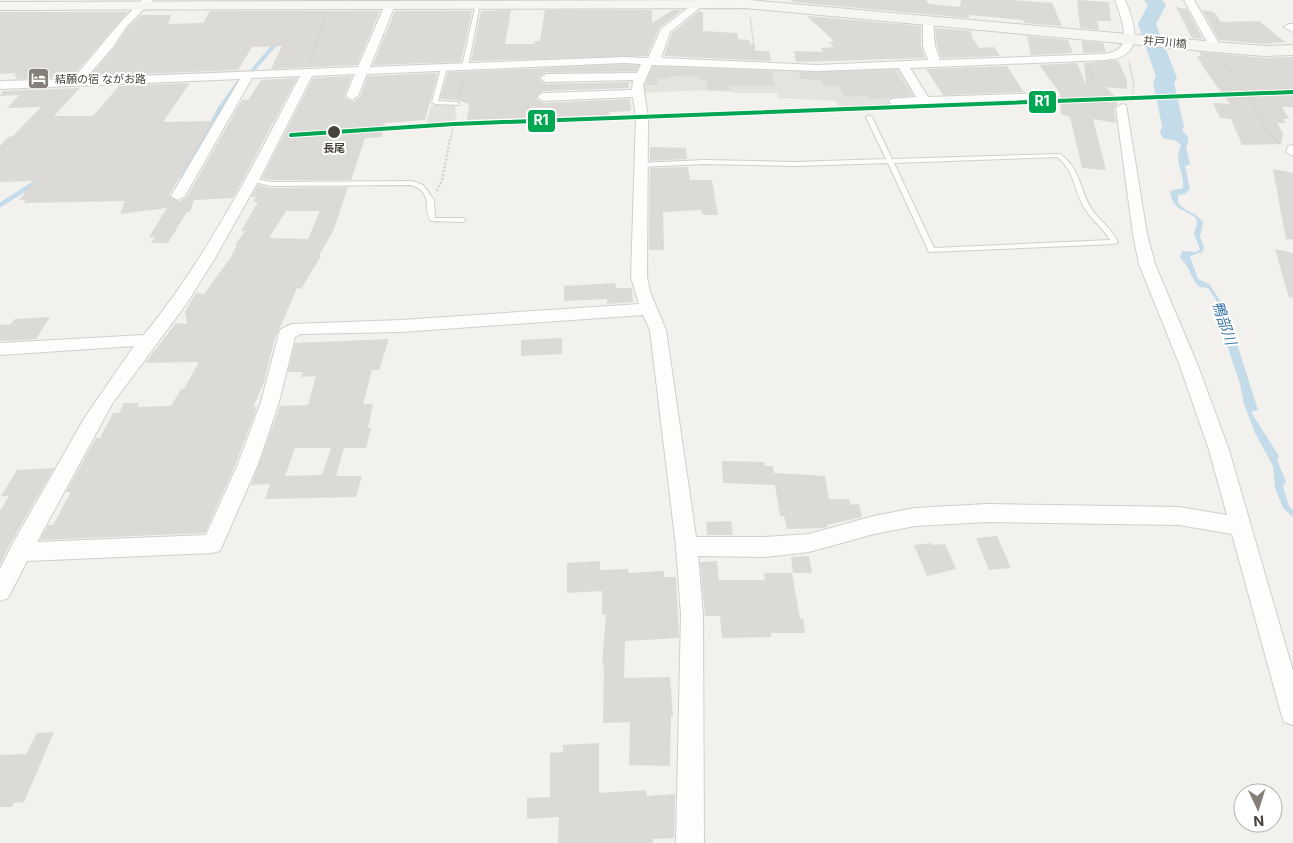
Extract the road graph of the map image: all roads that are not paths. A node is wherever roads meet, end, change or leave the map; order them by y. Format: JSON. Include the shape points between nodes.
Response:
{"nodes":[{"id":1,"x":1120,"y":0,"type":"edge"},
{"id":2,"x":1189,"y":0,"type":"edge"},
{"id":3,"x":703,"y":1,"type":"edge"},
{"id":4,"x":479,"y":2,"type":"edge"},
{"id":5,"x":144,"y":3,"type":"edge"},
{"id":6,"x":390,"y":5,"type":"junction"},
{"id":7,"x":4,"y":6,"type":"edge"},
{"id":8,"x":928,"y":20,"type":"junction"},
{"id":9,"x":1133,"y":39,"type":"junction"},
{"id":10,"x":1215,"y":47,"type":"junction"},
{"id":11,"x":1293,"y":50,"type":"edge"},
{"id":12,"x":935,"y":63,"type":"junction"},
{"id":13,"x":902,"y":64,"type":"junction"},
{"id":14,"x":465,"y":67,"type":"junction"},
{"id":15,"x":444,"y":68,"type":"junction"},
{"id":16,"x":362,"y":71,"type":"junction"},
{"id":17,"x":306,"y":72,"type":"junction"},
{"id":18,"x":248,"y":75,"type":"junction"},
{"id":19,"x":575,"y":77,"type":"junction"},
{"id":20,"x":642,"y":77,"type":"junction"},
{"id":21,"x":546,"y":78,"type":"dead end"},
{"id":22,"x":75,"y":83,"type":"junction"},
{"id":23,"x":0,"y":85,"type":"edge"},
{"id":24,"x":352,"y":96,"type":"dead end"},
{"id":25,"x":575,"y":96,"type":"junction"},
{"id":26,"x":1046,"y":96,"type":"dead end"},
{"id":27,"x":543,"y":97,"type":"dead end"},
{"id":28,"x":924,"y":101,"type":"junction"},
{"id":29,"x":895,"y":102,"type":"dead end"},
{"id":30,"x":457,"y":104,"type":"road end"},
{"id":31,"x":1122,"y":108,"type":"road end"},
{"id":32,"x":868,"y":117,"type":"dead end"},
{"id":33,"x":888,"y":161,"type":"junction"},
{"id":34,"x":641,"y":165,"type":"junction"},
{"id":35,"x":252,"y":180,"type":"junction"},
{"id":36,"x":178,"y":196,"type":"dead end"},
{"id":37,"x":463,"y":220,"type":"dead end"},
{"id":38,"x":651,"y":309,"type":"junction"},
{"id":39,"x":149,"y":341,"type":"junction"},
{"id":40,"x":0,"y":349,"type":"edge"},
{"id":41,"x":1240,"y":526,"type":"junction"},
{"id":42,"x":687,"y":546,"type":"junction"},
{"id":43,"x":20,"y":552,"type":"junction"},
{"id":44,"x":0,"y":591,"type":"edge"},
{"id":45,"x":1293,"y":713,"type":"edge"},
{"id":46,"x":690,"y":843,"type":"edge"}],
"edges":[{"from":1,"to":9,"type":"street"},
{"from":2,"to":10,"type":"street"},
{"from":3,"to":4,"type":"street","name":"井戸川橋"},
{"from":3,"to":8,"type":"street","name":"井戸川橋"},
{"from":3,"to":20,"type":"street","via":[[665,31],[657,53]]},
{"from":4,"to":6,"type":"street","name":"井戸川橋"},
{"from":4,"to":14,"type":"lane"},
{"from":5,"to":6,"type":"street","name":"井戸川橋"},
{"from":5,"to":7,"type":"street","name":"井戸川橋"},
{"from":5,"to":22,"type":"street"},
{"from":6,"to":16,"type":"street"},
{"from":8,"to":9,"type":"street","name":"井戸川橋"},
{"from":8,"to":12,"type":"street","via":[[929,46]]},
{"from":9,"to":10,"type":"street","name":"井戸川橋"},
{"from":9,"to":12,"type":"street","via":[[1118,54],[1106,56]]},
{"from":10,"to":11,"type":"street","name":"井戸川橋"},
{"from":12,"to":13,"type":"street"},
{"from":13,"to":20,"type":"street","via":[[817,68],[756,66]]},
{"from":13,"to":28,"type":"street"},
{"from":14,"to":15,"type":"street"},
{"from":14,"to":20,"type":"street"},
{"from":15,"to":16,"type":"street"},
{"from":15,"to":30,"type":"lane","via":[[435,102]]},
{"from":16,"to":17,"type":"street"},
{"from":16,"to":24,"type":"street"},
{"from":17,"to":18,"type":"street"},
{"from":17,"to":35,"type":"street"},
{"from":18,"to":22,"type":"street"},
{"from":18,"to":36,"type":"street"},
{"from":19,"to":20,"type":"street"},
{"from":19,"to":21,"type":"street"},
{"from":19,"to":25,"type":"street"},
{"from":20,"to":25,"type":"street"},
{"from":20,"to":34,"type":"street"},
{"from":22,"to":23,"type":"street"},
{"from":25,"to":27,"type":"street"},
{"from":26,"to":28,"type":"street"},
{"from":28,"to":29,"type":"street"},
{"from":31,"to":41,"type":"street","via":[[1147,264],[1220,450]]},
{"from":32,"to":33,"type":"lane"},
{"from":33,"to":33,"type":"lane","via":[[932,250],[1114,242],[1112,234],[1089,211],[1077,177],[1065,159],[1058,155]]},
{"from":33,"to":34,"type":"lane"},
{"from":34,"to":38,"type":"street","via":[[639,277]]},
{"from":35,"to":37,"type":"lane","via":[[272,184],[412,183],[421,186],[431,200],[433,220]]},
{"from":35,"to":39,"type":"street","via":[[191,284]]},
{"from":38,"to":42,"type":"street","via":[[658,330]]},
{"from":38,"to":43,"type":"street","via":[[410,325],[298,328],[287,333],[270,402],[248,464],[212,544]]},
{"from":39,"to":40,"type":"street"},
{"from":39,"to":43,"type":"street","via":[[106,397]]},
{"from":41,"to":42,"type":"street","via":[[1179,516],[987,513],[915,517],[809,543],[765,547]]},
{"from":41,"to":45,"type":"street"},
{"from":42,"to":46,"type":"street","via":[[692,615]]},
{"from":43,"to":44,"type":"street"}]}
